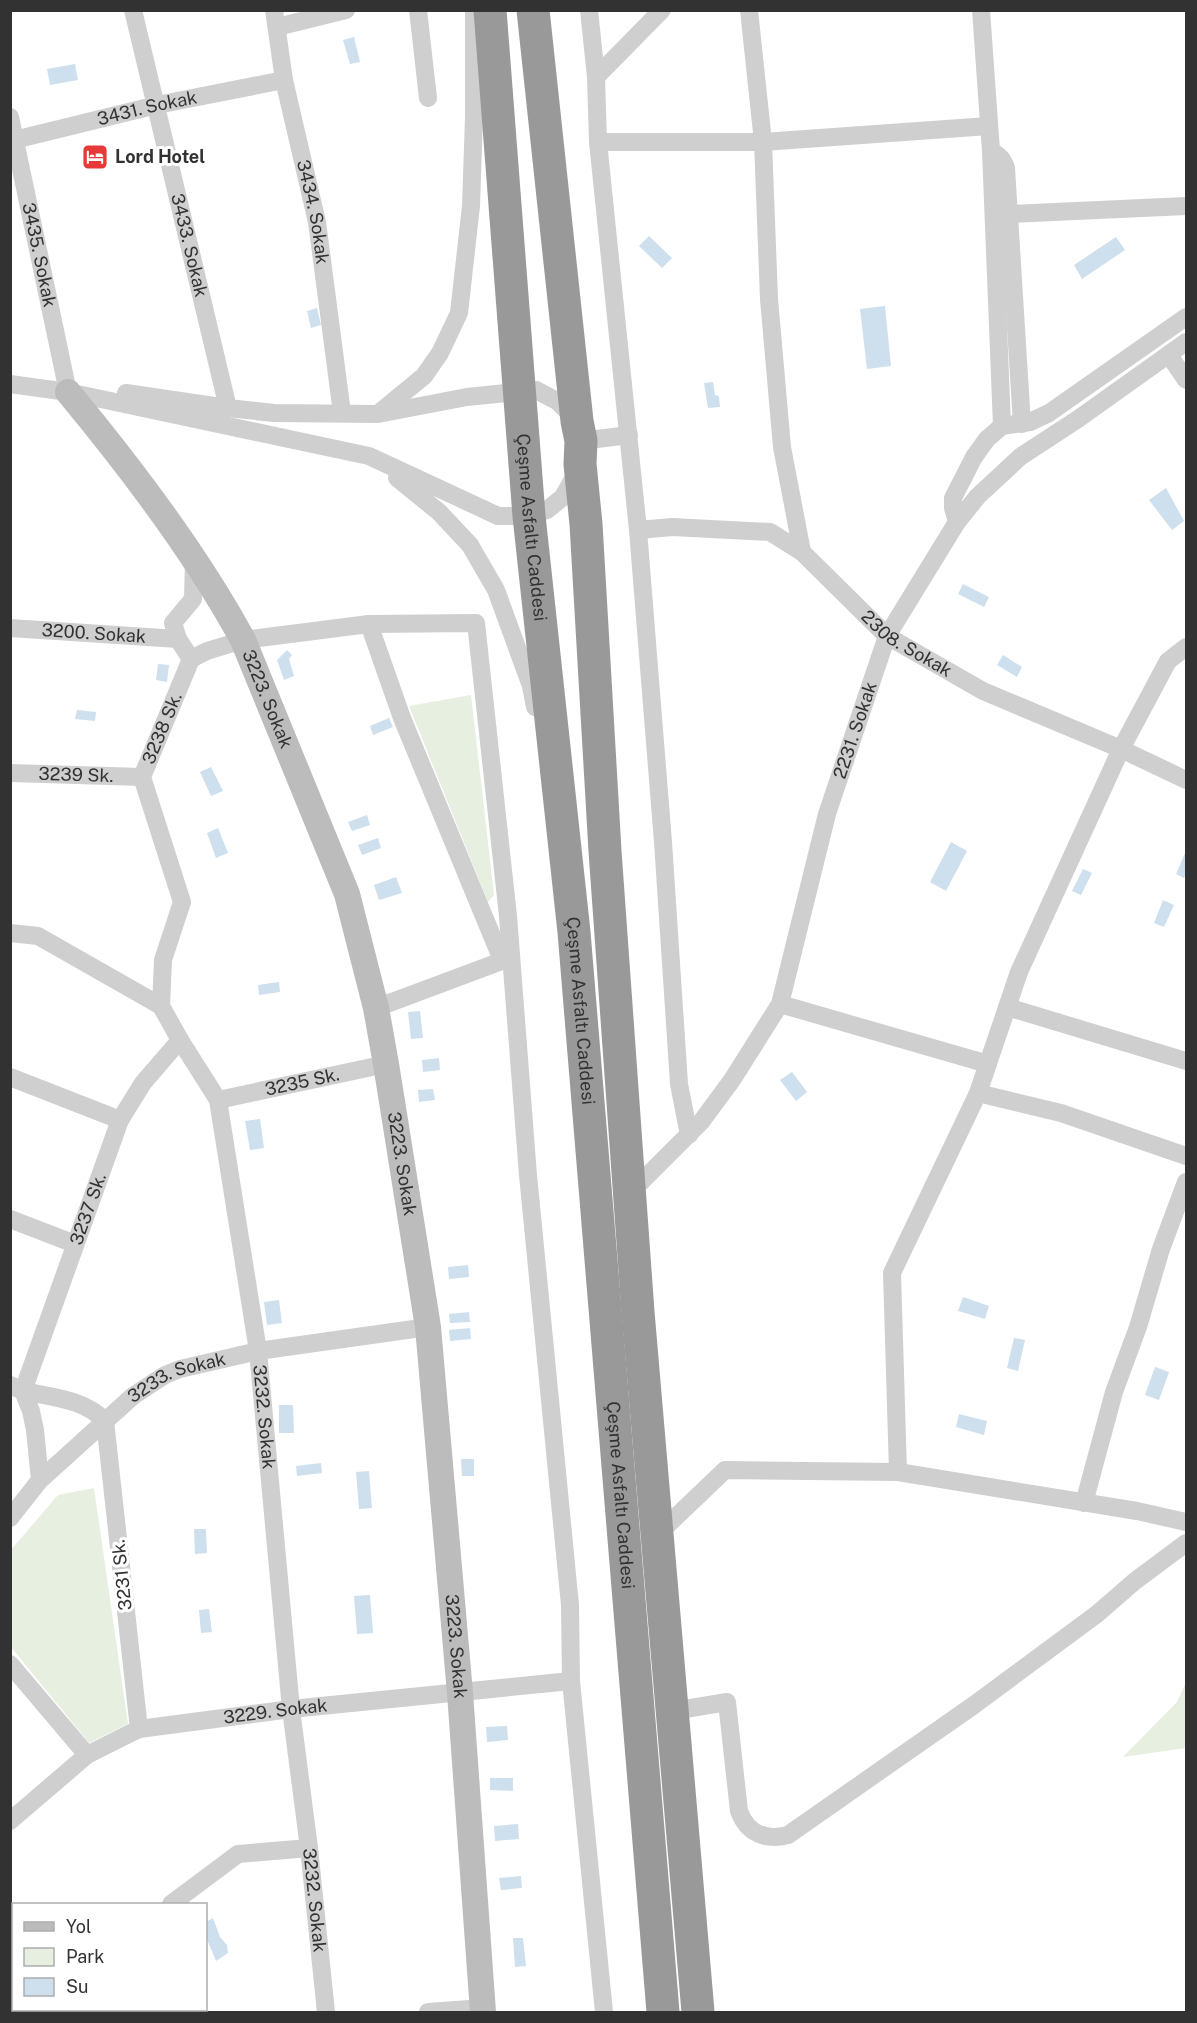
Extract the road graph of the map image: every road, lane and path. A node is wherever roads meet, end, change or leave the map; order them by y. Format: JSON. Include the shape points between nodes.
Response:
{"nodes":[{"id":1,"x":133,"y":10,"type":"edge"},
{"id":2,"x":346,"y":10,"type":"edge"},
{"id":3,"x":418,"y":10,"type":"edge"},
{"id":4,"x":474,"y":10,"type":"edge"},
{"id":5,"x":490,"y":10,"type":"edge"},
{"id":6,"x":533,"y":10,"type":"edge"},
{"id":7,"x":590,"y":10,"type":"edge"},
{"id":8,"x":662,"y":10,"type":"edge"},
{"id":9,"x":749,"y":10,"type":"edge"},
{"id":10,"x":981,"y":10,"type":"edge"},
{"id":11,"x":275,"y":19,"type":"edge"},
{"id":12,"x":596,"y":77,"type":"junction"},
{"id":13,"x":284,"y":80,"type":"junction"},
{"id":14,"x":428,"y":98,"type":"dead end"},
{"id":15,"x":157,"y":105,"type":"junction"},
{"id":16,"x":10,"y":117,"type":"edge"},
{"id":17,"x":989,"y":126,"type":"junction"},
{"id":18,"x":13,"y":141,"type":"edge"},
{"id":19,"x":598,"y":142,"type":"junction"},
{"id":20,"x":763,"y":142,"type":"junction"},
{"id":21,"x":991,"y":151,"type":"junction"},
{"id":22,"x":1186,"y":206,"type":"edge"},
{"id":23,"x":1008,"y":214,"type":"junction"},
{"id":24,"x":1186,"y":316,"type":"edge"},
{"id":25,"x":1186,"y":342,"type":"edge"},
{"id":26,"x":1169,"y":355,"type":"junction"},
{"id":27,"x":1186,"y":380,"type":"edge"},
{"id":28,"x":10,"y":384,"type":"edge"},
{"id":29,"x":519,"y":391,"type":"junction"},
{"id":30,"x":68,"y":392,"type":"junction"},
{"id":31,"x":228,"y":408,"type":"junction"},
{"id":32,"x":342,"y":414,"type":"junction"},
{"id":33,"x":378,"y":414,"type":"junction"},
{"id":34,"x":1022,"y":424,"type":"junction"},
{"id":35,"x":1002,"y":426,"type":"junction"},
{"id":36,"x":629,"y":435,"type":"junction"},
{"id":37,"x":579,"y":442,"type":"junction"},
{"id":38,"x":369,"y":456,"type":"junction"},
{"id":39,"x":530,"y":516,"type":"junction"},
{"id":40,"x":957,"y":522,"type":"junction"},
{"id":41,"x":638,"y":530,"type":"junction"},
{"id":42,"x":802,"y":552,"type":"junction"},
{"id":43,"x":194,"y":560,"type":"junction"},
{"id":44,"x":369,"y":624,"type":"junction"},
{"id":45,"x":10,"y":628,"type":"edge"},
{"id":46,"x":887,"y":636,"type":"junction"},
{"id":47,"x":178,"y":639,"type":"junction"},
{"id":48,"x":243,"y":640,"type":"junction"},
{"id":49,"x":1186,"y":647,"type":"edge"},
{"id":50,"x":192,"y":659,"type":"junction"},
{"id":51,"x":1121,"y":749,"type":"junction"},
{"id":52,"x":10,"y":773,"type":"edge"},
{"id":53,"x":142,"y":777,"type":"junction"},
{"id":54,"x":1186,"y":780,"type":"edge"},
{"id":55,"x":574,"y":932,"type":"junction"},
{"id":56,"x":10,"y":933,"type":"edge"},
{"id":57,"x":506,"y":959,"type":"junction"},
{"id":58,"x":780,"y":1004,"type":"junction"},
{"id":59,"x":161,"y":1006,"type":"junction"},
{"id":60,"x":1007,"y":1007,"type":"junction"},
{"id":61,"x":376,"y":1008,"type":"junction"},
{"id":62,"x":180,"y":1040,"type":"junction"},
{"id":63,"x":1186,"y":1061,"type":"edge"},
{"id":64,"x":386,"y":1064,"type":"junction"},
{"id":65,"x":988,"y":1064,"type":"junction"},
{"id":66,"x":10,"y":1077,"type":"edge"},
{"id":67,"x":978,"y":1092,"type":"junction"},
{"id":68,"x":218,"y":1100,"type":"junction"},
{"id":69,"x":120,"y":1120,"type":"junction"},
{"id":70,"x":689,"y":1135,"type":"junction"},
{"id":71,"x":1186,"y":1156,"type":"edge"},
{"id":72,"x":1186,"y":1182,"type":"edge"},
{"id":73,"x":629,"y":1194,"type":"junction"},
{"id":74,"x":10,"y":1219,"type":"edge"},
{"id":75,"x":75,"y":1244,"type":"junction"},
{"id":76,"x":428,"y":1327,"type":"junction"},
{"id":77,"x":258,"y":1352,"type":"junction"},
{"id":78,"x":17,"y":1388,"type":"edge"},
{"id":79,"x":105,"y":1421,"type":"junction"},
{"id":80,"x":898,"y":1472,"type":"junction"},
{"id":81,"x":40,"y":1480,"type":"junction"},
{"id":82,"x":1084,"y":1503,"type":"junction"},
{"id":83,"x":10,"y":1518,"type":"edge"},
{"id":84,"x":1186,"y":1522,"type":"edge"},
{"id":85,"x":658,"y":1534,"type":"junction"},
{"id":86,"x":1186,"y":1543,"type":"edge"},
{"id":87,"x":10,"y":1664,"type":"edge"},
{"id":88,"x":571,"y":1681,"type":"junction"},
{"id":89,"x":460,"y":1693,"type":"junction"},
{"id":90,"x":291,"y":1709,"type":"junction"},
{"id":91,"x":673,"y":1710,"type":"junction"},
{"id":92,"x":139,"y":1729,"type":"junction"},
{"id":93,"x":87,"y":1755,"type":"junction"},
{"id":94,"x":10,"y":1821,"type":"edge"},
{"id":95,"x":309,"y":1848,"type":"junction"},
{"id":96,"x":174,"y":1903,"type":"edge"},
{"id":97,"x":483,"y":2010,"type":"edge"},
{"id":98,"x":326,"y":2013,"type":"edge"},
{"id":99,"x":428,"y":2013,"type":"edge"},
{"id":100,"x":604,"y":2013,"type":"edge"},
{"id":101,"x":663,"y":2013,"type":"edge"},
{"id":102,"x":698,"y":2013,"type":"edge"}],
"edges":[{"from":1,"to":15,"type":"street","name":"3433. Sokak"},
{"from":2,"to":11,"type":"street"},
{"from":3,"to":14,"type":"street"},
{"from":4,"to":33,"type":"street","via":[[471,206],[459,313],[424,376]]},
{"from":5,"to":29,"type":"highway","name":"Çeşme Asfaltı Caddesi"},
{"from":6,"to":37,"type":"highway","name":"Çeşme Asfaltı Caddesi"},
{"from":7,"to":12,"type":"street"},
{"from":8,"to":12,"type":"street"},
{"from":9,"to":20,"type":"street"},
{"from":10,"to":17,"type":"street"},
{"from":11,"to":13,"type":"street","name":"3434. Sokak"},
{"from":12,"to":19,"type":"street"},
{"from":13,"to":15,"type":"street","name":"3431. Sokak"},
{"from":13,"to":32,"type":"street","name":"3434. Sokak","via":[[317,222]]},
{"from":15,"to":18,"type":"street","name":"3431. Sokak"},
{"from":15,"to":31,"type":"street","name":"3433. Sokak"},
{"from":16,"to":18,"type":"street","name":"3435. Sokak"},
{"from":17,"to":20,"type":"street"},
{"from":17,"to":21,"type":"street"},
{"from":18,"to":30,"type":"street","name":"3435. Sokak"},
{"from":19,"to":20,"type":"street"},
{"from":19,"to":36,"type":"street"},
{"from":20,"to":42,"type":"street","via":[[769,299],[782,447]]},
{"from":21,"to":23,"type":"street","via":[[1004,160]]},
{"from":21,"to":35,"type":"street"},
{"from":22,"to":23,"type":"street"},
{"from":23,"to":34,"type":"street"},
{"from":24,"to":34,"type":"street","via":[[1049,413]]},
{"from":25,"to":26,"type":"street","name":"2231. Sokak"},
{"from":26,"to":27,"type":"street"},
{"from":26,"to":40,"type":"street","name":"2231. Sokak","via":[[1020,457],[978,496]]},
{"from":28,"to":30,"type":"street"},
{"from":29,"to":33,"type":"street"},
{"from":29,"to":37,"type":"street","via":[[537,390],[557,401]]},
{"from":29,"to":39,"type":"highway","name":"Çeşme Asfaltı Caddesi"},
{"from":30,"to":31,"type":"street","via":[[92,388]]},
{"from":30,"to":38,"type":"street"},
{"from":30,"to":43,"type":"street","name":"3223. Sokak"},
{"from":31,"to":32,"type":"street"},
{"from":32,"to":33,"type":"street"},
{"from":34,"to":35,"type":"street"},
{"from":35,"to":40,"type":"street","via":[[980,447],[953,498]]},
{"from":36,"to":37,"type":"street"},
{"from":36,"to":41,"type":"street"},
{"from":37,"to":39,"type":"street","via":[[563,497],[547,510]]},
{"from":37,"to":73,"type":"highway","name":"Çeşme Asfaltı Caddesi"},
{"from":38,"to":39,"type":"street","via":[[498,516]]},
{"from":38,"to":55,"type":"street","via":[[439,512],[470,545],[496,590],[531,686]]},
{"from":39,"to":55,"type":"highway","name":"Çeşme Asfaltı Caddesi"},
{"from":40,"to":46,"type":"street","name":"2231. Sokak"},
{"from":41,"to":42,"type":"street","name":"2308. Sokak","via":[[672,527],[770,531]]},
{"from":41,"to":70,"type":"street","via":[[679,1084]]},
{"from":42,"to":46,"type":"street","name":"2308. Sokak"},
{"from":43,"to":47,"type":"street","via":[[193,599],[174,623]]},
{"from":43,"to":48,"type":"street","name":"3223. Sokak","via":[[224,603]]},
{"from":44,"to":48,"type":"street"},
{"from":44,"to":57,"type":"street","via":[[402,718]]},
{"from":44,"to":57,"type":"street","via":[[476,623],[508,915]]},
{"from":45,"to":47,"type":"street","name":"3200. Sokak"},
{"from":46,"to":51,"type":"street","name":"2308. Sokak","via":[[983,691]]},
{"from":46,"to":58,"type":"street","name":"2231. Sokak","via":[[827,814]]},
{"from":47,"to":50,"type":"street"},
{"from":48,"to":50,"type":"street"},
{"from":48,"to":61,"type":"street","name":"3223. Sokak","via":[[347,894]]},
{"from":49,"to":51,"type":"street","via":[[1168,662]]},
{"from":50,"to":53,"type":"street","name":"3238 Sk."},
{"from":51,"to":54,"type":"street","name":"2308. Sokak"},
{"from":51,"to":60,"type":"street","via":[[1019,972]]},
{"from":52,"to":53,"type":"street","name":"3239 Sk."},
{"from":53,"to":59,"type":"street","name":"3238 Sk.","via":[[182,902],[163,960]]},
{"from":55,"to":101,"type":"highway","name":"Çeşme Asfaltı Caddesi"},
{"from":56,"to":59,"type":"street","via":[[38,936]]},
{"from":57,"to":61,"type":"street"},
{"from":57,"to":88,"type":"street","via":[[570,1605]]},
{"from":58,"to":65,"type":"street"},
{"from":58,"to":70,"type":"street","name":"2231. Sokak","via":[[732,1080]]},
{"from":59,"to":62,"type":"street","name":"3232. Sokak"},
{"from":60,"to":63,"type":"street"},
{"from":60,"to":65,"type":"street"},
{"from":61,"to":64,"type":"street","name":"3223. Sokak"},
{"from":62,"to":68,"type":"street","name":"3232. Sokak"},
{"from":62,"to":69,"type":"street","name":"3237 Sk.","via":[[143,1083]]},
{"from":64,"to":68,"type":"street","name":"3235 Sk."},
{"from":64,"to":76,"type":"street","name":"3223. Sokak"},
{"from":65,"to":67,"type":"street"},
{"from":66,"to":69,"type":"street"},
{"from":67,"to":71,"type":"street","via":[[1062,1113]]},
{"from":67,"to":80,"type":"street","via":[[892,1273]]},
{"from":68,"to":77,"type":"street","name":"3232. Sokak"},
{"from":69,"to":75,"type":"street","name":"3237 Sk."},
{"from":70,"to":73,"type":"street","name":"2231. Sokak"},
{"from":72,"to":82,"type":"street","via":[[1114,1392]]},
{"from":73,"to":85,"type":"highway","name":"Çeşme Asfaltı Caddesi"},
{"from":74,"to":75,"type":"street"},
{"from":75,"to":78,"type":"street","name":"3237 Sk."},
{"from":76,"to":77,"type":"street","name":"3233. Sokak"},
{"from":76,"to":89,"type":"street","name":"3223. Sokak"},
{"from":77,"to":79,"type":"street","name":"3233. Sokak","via":[[165,1375],[140,1390]]},
{"from":77,"to":90,"type":"street","name":"3232. Sokak"},
{"from":78,"to":79,"type":"street","via":[[79,1403]]},
{"from":78,"to":81,"type":"street","via":[[31,1411]]},
{"from":79,"to":81,"type":"street","name":"3233. Sokak"},
{"from":79,"to":92,"type":"street","name":"3231 Sk."},
{"from":80,"to":82,"type":"street"},
{"from":80,"to":85,"type":"street","via":[[725,1470]]},
{"from":81,"to":83,"type":"street","name":"3233. Sokak"},
{"from":82,"to":84,"type":"street"},
{"from":85,"to":91,"type":"highway","name":"Çeşme Asfaltı Caddesi"},
{"from":86,"to":91,"type":"street","via":[[974,1705],[788,1834],[759,1835],[742,1819],[727,1702]]},
{"from":87,"to":93,"type":"street"},
{"from":88,"to":89,"type":"street","name":"3229. Sokak"},
{"from":88,"to":100,"type":"street"},
{"from":89,"to":90,"type":"street","name":"3229. Sokak"},
{"from":89,"to":97,"type":"street","name":"3223. Sokak"},
{"from":90,"to":92,"type":"street","name":"3229. Sokak"},
{"from":90,"to":95,"type":"street","name":"3232. Sokak"},
{"from":91,"to":102,"type":"highway","name":"Çeşme Asfaltı Caddesi"},
{"from":92,"to":93,"type":"street","name":"3229. Sokak"},
{"from":93,"to":94,"type":"street","name":"3229. Sokak"},
{"from":95,"to":96,"type":"street","via":[[238,1854]]},
{"from":95,"to":98,"type":"street","name":"3232. Sokak"},
{"from":97,"to":99,"type":"street"}]}
